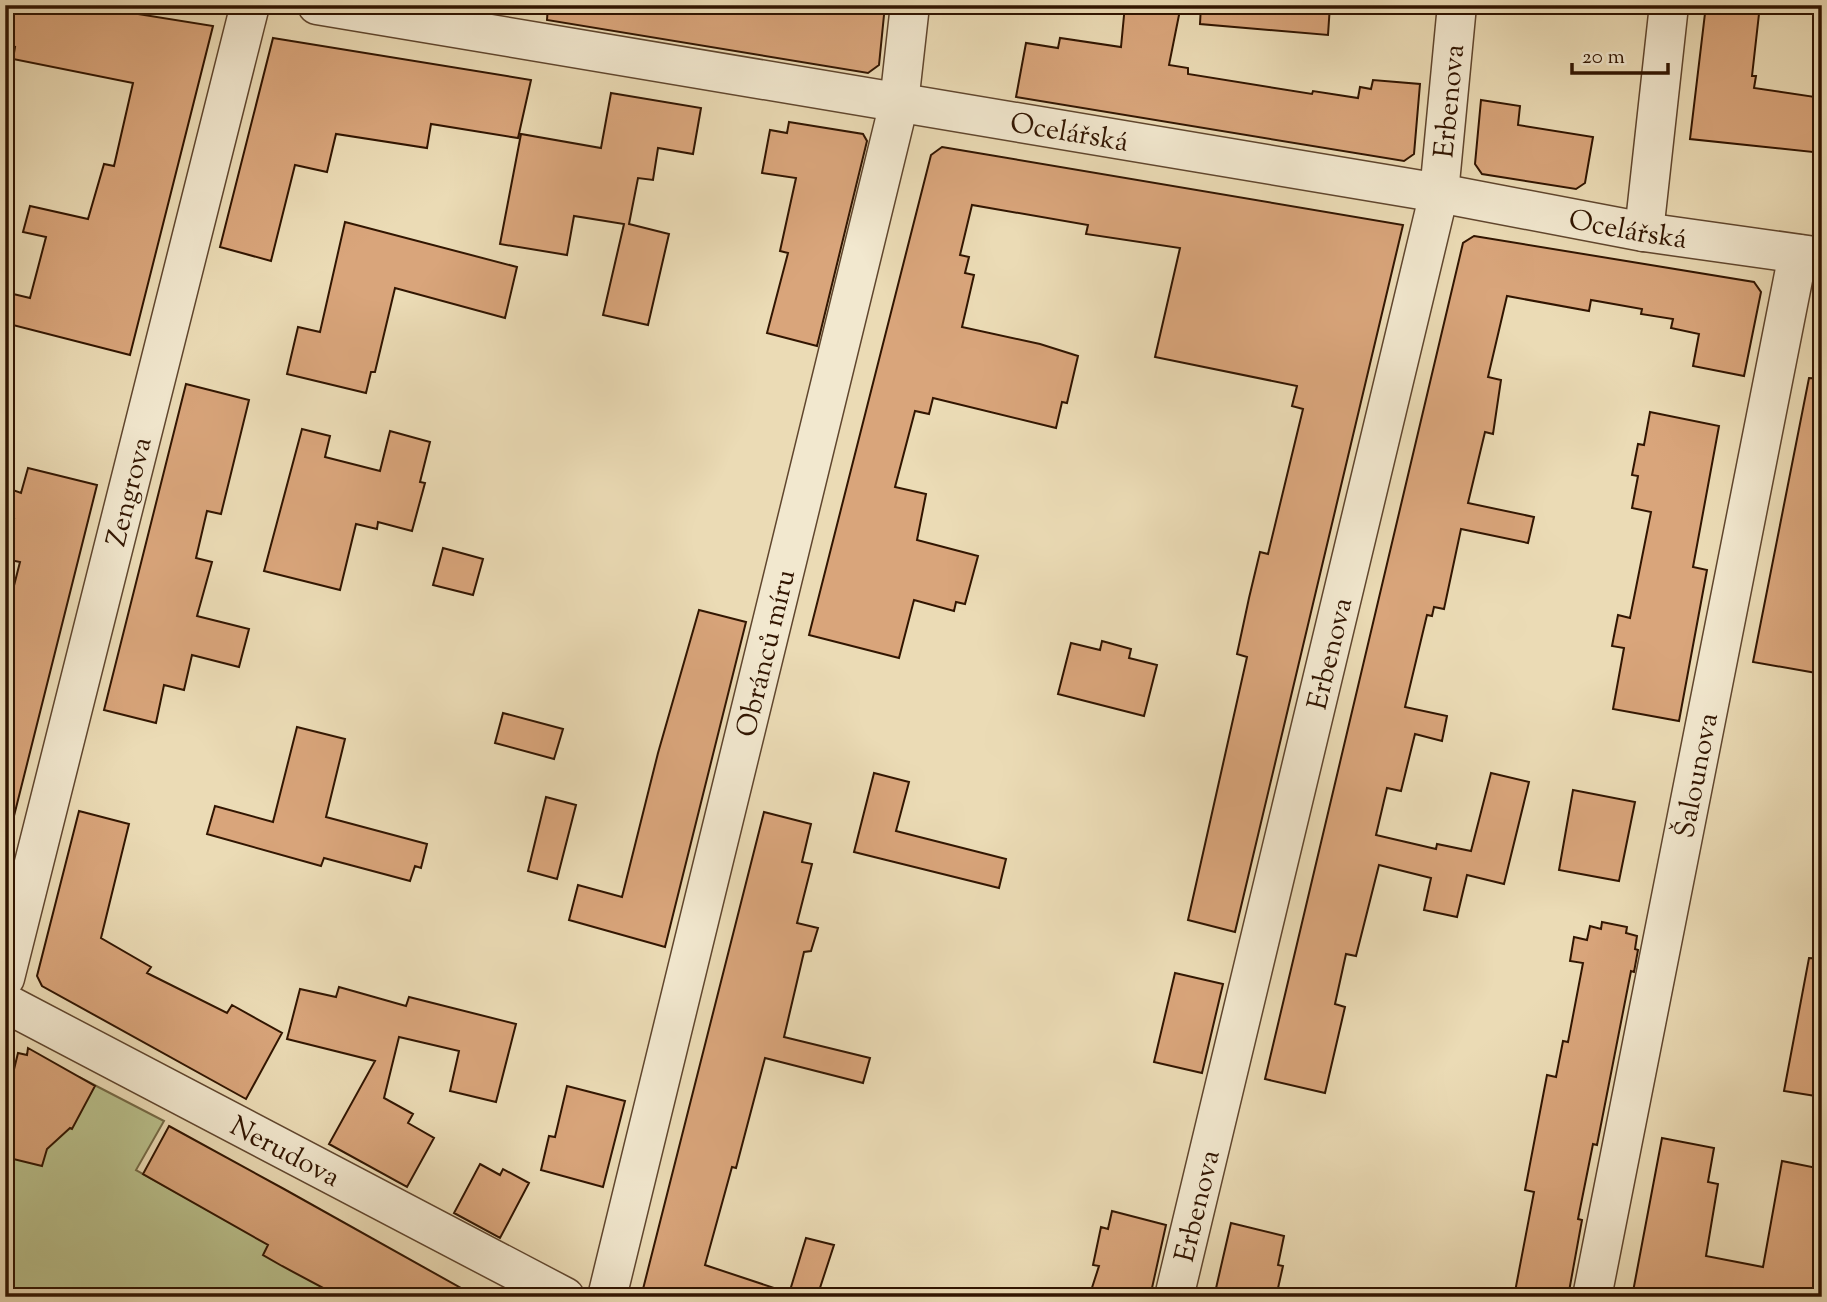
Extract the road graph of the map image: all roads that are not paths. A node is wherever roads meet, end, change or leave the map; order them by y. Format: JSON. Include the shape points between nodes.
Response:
{"nodes":[{"id":1,"x":250,"y":5,"type":"edge"},
{"id":2,"x":317,"y":5,"type":"edge"},
{"id":3,"x":909,"y":5,"type":"edge"},
{"id":4,"x":1457,"y":5,"type":"edge"},
{"id":5,"x":1669,"y":5,"type":"edge"},
{"id":6,"x":899,"y":103,"type":"junction"},
{"id":7,"x":1439,"y":193,"type":"junction"},
{"id":8,"x":1644,"y":232,"type":"junction"},
{"id":9,"x":1810,"y":256,"type":"edge"},
{"id":10,"x":5,"y":978,"type":"edge"},
{"id":11,"x":5,"y":1003,"type":"edge"},
{"id":12,"x":565,"y":1297,"type":"edge"},
{"id":13,"x":607,"y":1297,"type":"edge"},
{"id":14,"x":1174,"y":1297,"type":"edge"},
{"id":15,"x":1592,"y":1297,"type":"edge"}],
"edges":[{"from":1,"to":10,"type":"street","name":"Zengrova"},
{"from":2,"to":6,"type":"street","name":"Ocelářská"},
{"from":3,"to":6,"type":"street","name":"Obránců míru"},
{"from":4,"to":7,"type":"street","name":"Erbenova"},
{"from":5,"to":8,"type":"street"},
{"from":6,"to":7,"type":"street","name":"Ocelářská"},
{"from":6,"to":13,"type":"street","name":"Obránců míru"},
{"from":7,"to":8,"type":"street","name":"Ocelářská"},
{"from":7,"to":14,"type":"street","name":"Erbenova"},
{"from":8,"to":9,"type":"street","name":"Ocelářská"},
{"from":9,"to":15,"type":"street","name":"Šalounova"},
{"from":11,"to":12,"type":"street","name":"Nerudova"}]}
